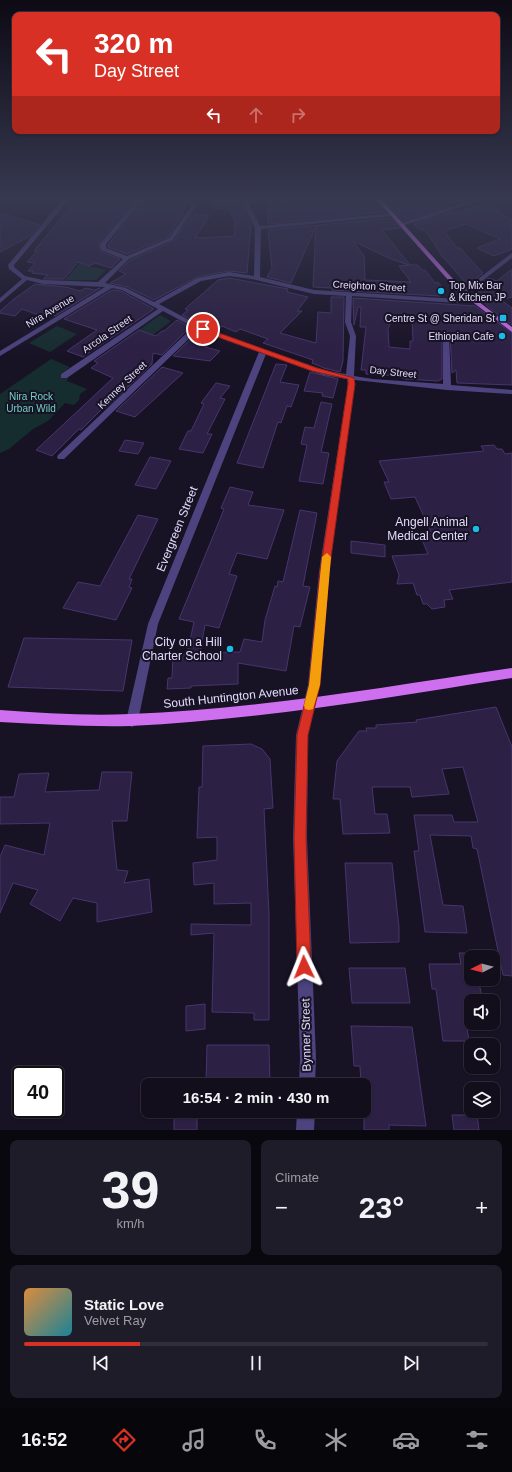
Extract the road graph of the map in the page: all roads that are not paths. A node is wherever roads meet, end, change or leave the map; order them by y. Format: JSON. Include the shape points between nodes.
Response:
{"nodes":[{"id":1,"x":23,"y":251,"type":"edge"},
{"id":2,"x":106,"y":251,"type":"edge"},
{"id":3,"x":144,"y":251,"type":"edge"},
{"id":4,"x":258,"y":251,"type":"edge"},
{"id":5,"x":425,"y":251,"type":"edge"},
{"id":6,"x":512,"y":255,"type":"edge"},
{"id":7,"x":127,"y":258,"type":"junction"},
{"id":8,"x":26,"y":278,"type":"junction"},
{"id":9,"x":257,"y":278,"type":"junction"},
{"id":10,"x":100,"y":284,"type":"junction"},
{"id":11,"x":111,"y":286,"type":"junction"},
{"id":12,"x":463,"y":293,"type":"junction"},
{"id":13,"x":349,"y":295,"type":"junction"},
{"id":14,"x":471,"y":299,"type":"junction"},
{"id":15,"x":0,"y":301,"type":"edge"},
{"id":16,"x":155,"y":304,"type":"junction"},
{"id":17,"x":162,"y":308,"type":"junction"},
{"id":18,"x":197,"y":327,"type":"junction"},
{"id":19,"x":512,"y":330,"type":"edge"},
{"id":20,"x":446,"y":334,"type":"dead end"},
{"id":21,"x":263,"y":352,"type":"junction"},
{"id":22,"x":0,"y":354,"type":"edge"},
{"id":23,"x":64,"y":376,"type":"dead end"},
{"id":24,"x":351,"y":378,"type":"junction"},
{"id":25,"x":447,"y":388,"type":"junction"},
{"id":26,"x":512,"y":392,"type":"edge"},
{"id":27,"x":61,"y":457,"type":"dead end"},
{"id":28,"x":512,"y":673,"type":"edge"},
{"id":29,"x":310,"y":702,"type":"junction"},
{"id":30,"x":0,"y":716,"type":"edge"},
{"id":31,"x":132,"y":721,"type":"junction"},
{"id":32,"x":307,"y":1078,"type":"edge"},
{"id":33,"x":306,"y":1118,"type":"edge"},
{"id":34,"x":305,"y":1130,"type":"edge"}],
"edges":[{"from":1,"to":8,"type":"street","via":[[11,268]]},
{"from":2,"to":7,"type":"street"},
{"from":3,"to":7,"type":"street"},
{"from":4,"to":9,"type":"street"},
{"from":5,"to":12,"type":"main road"},
{"from":6,"to":12,"type":"street"},
{"from":7,"to":10,"type":"street"},
{"from":8,"to":10,"type":"street","name":"Day Street","via":[[52,284]]},
{"from":8,"to":15,"type":"street"},
{"from":9,"to":13,"type":"street","name":"Creighton Street","via":[[309,292]]},
{"from":9,"to":16,"type":"street","name":"Creighton Street","via":[[229,274],[207,276]]},
{"from":10,"to":11,"type":"street","name":"Day Street"},
{"from":11,"to":16,"type":"street","name":"Day Street","via":[[131,291]]},
{"from":11,"to":22,"type":"street","name":"Nira Avenue"},
{"from":12,"to":14,"type":"main road"},
{"from":13,"to":14,"type":"street","name":"Creighton Street"},
{"from":13,"to":24,"type":"street","name":"Bynner Street","via":[[348,322],[354,338]]},
{"from":14,"to":19,"type":"main road"},
{"from":16,"to":17,"type":"street","name":"Day Street"},
{"from":17,"to":18,"type":"street","name":"Day Street"},
{"from":17,"to":23,"type":"street","name":"Arcola Street"},
{"from":18,"to":21,"type":"street","name":"Day Street"},
{"from":18,"to":27,"type":"street","name":"Kenney Street"},
{"from":20,"to":25,"type":"street"},
{"from":21,"to":24,"type":"street","name":"Day Street","via":[[315,370]]},
{"from":21,"to":31,"type":"street","name":"Evergreen Street","via":[[152,624]]},
{"from":24,"to":25,"type":"street","name":"Day Street"},
{"from":24,"to":29,"type":"street","name":"Bynner Street","via":[[324,572],[314,685]]},
{"from":25,"to":26,"type":"street","name":"Day Street"},
{"from":28,"to":29,"type":"main road","name":"South Huntington Avenue"},
{"from":29,"to":31,"type":"main road","name":"South Huntington Avenue","via":[[202,717]]},
{"from":29,"to":32,"type":"street","name":"Bynner Street","via":[[302,735],[300,838]]},
{"from":30,"to":31,"type":"main road","name":"South Huntington Avenue"},
{"from":33,"to":34,"type":"street"}]}
